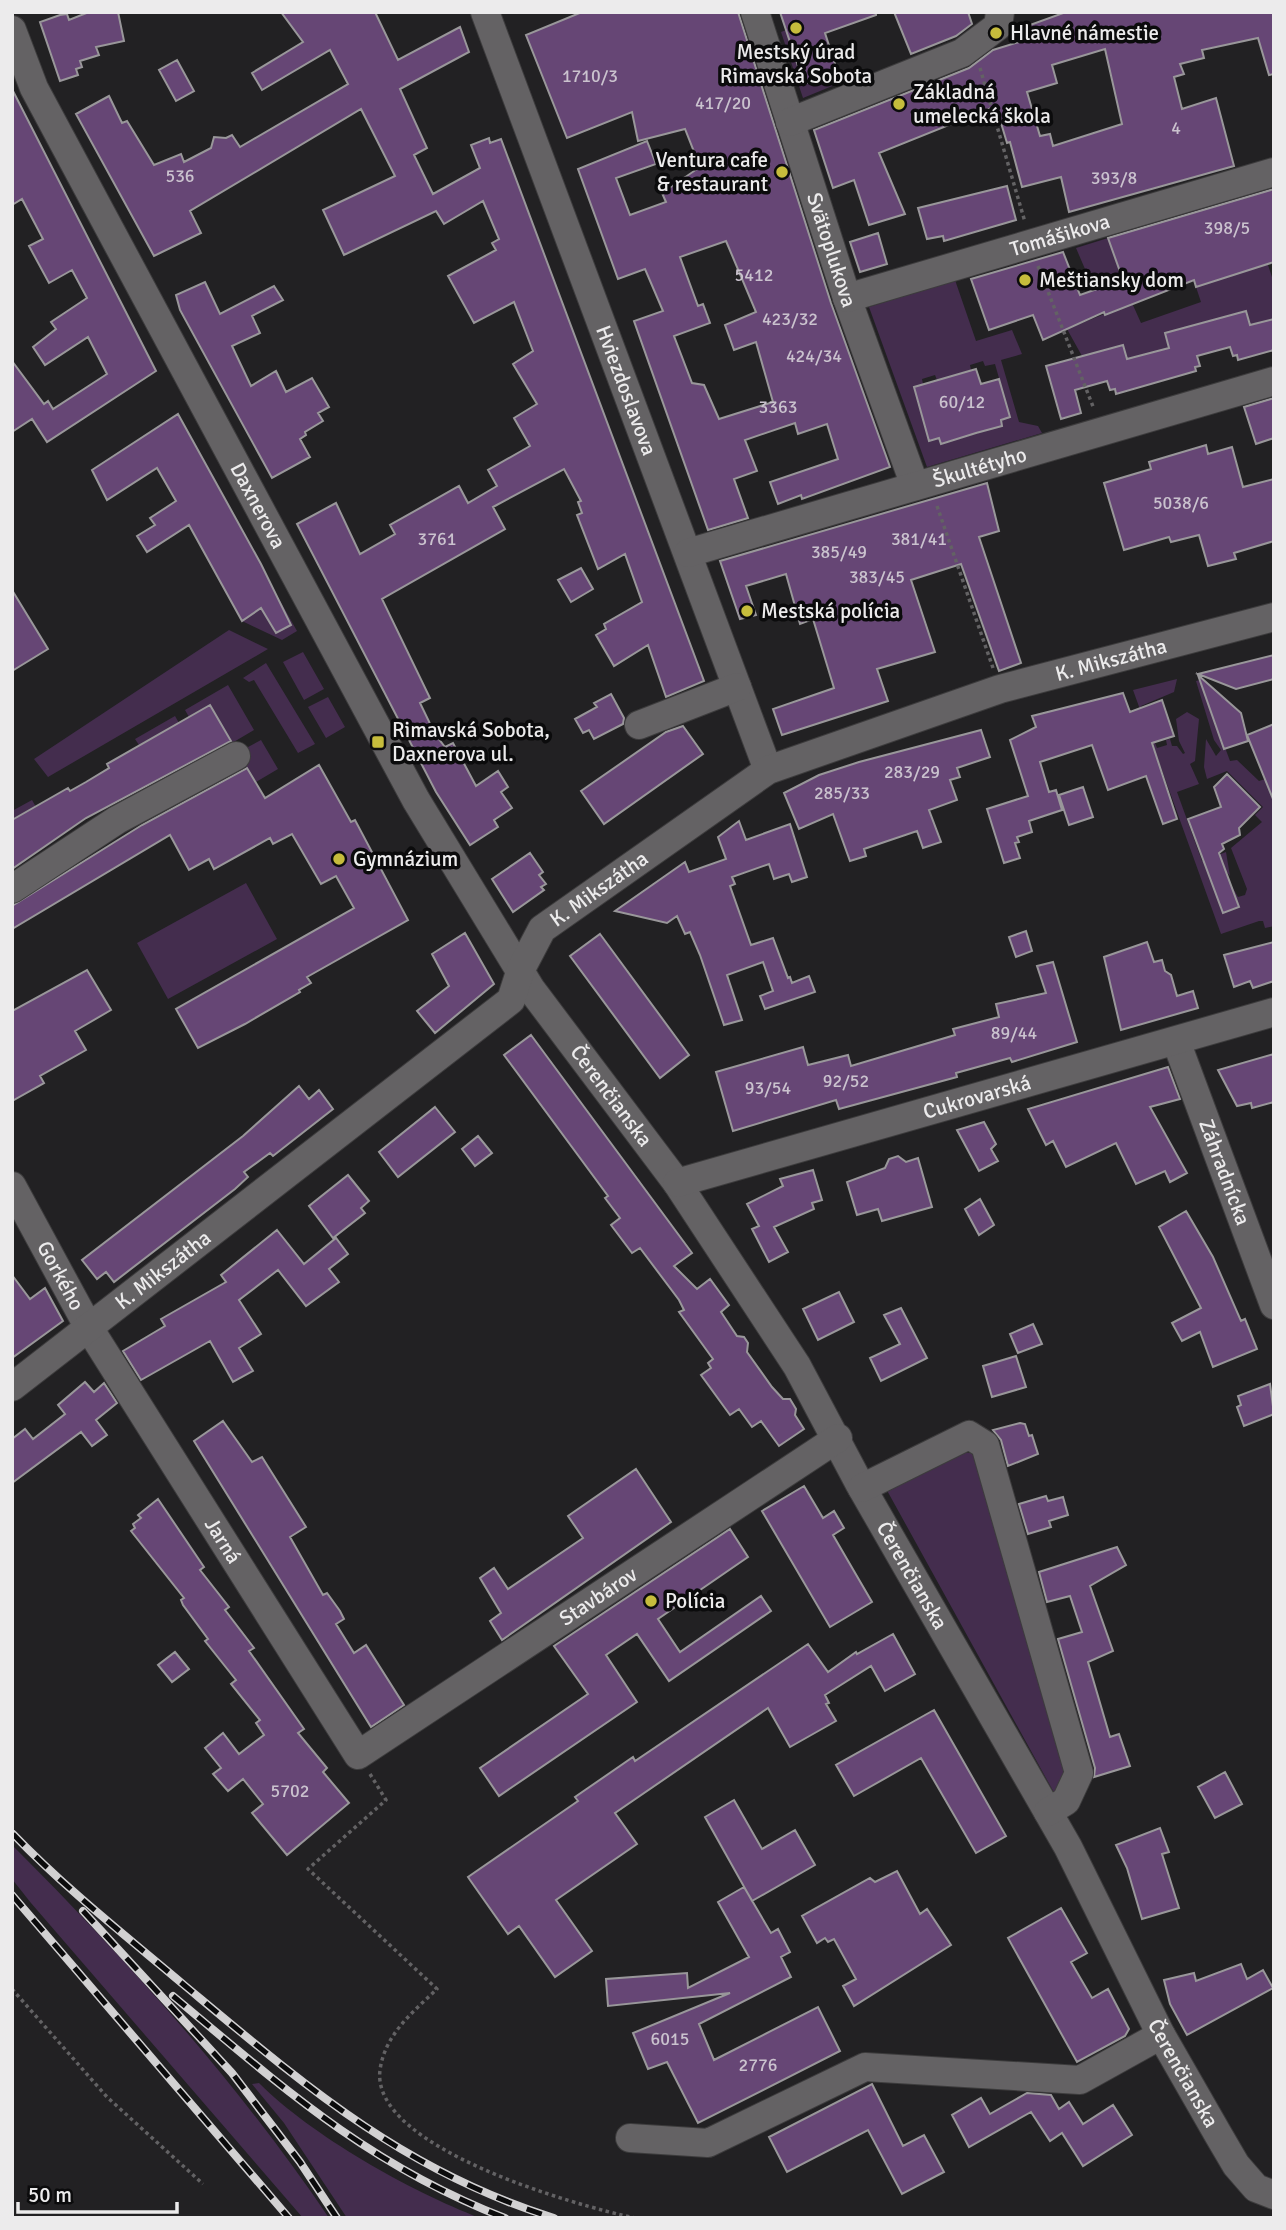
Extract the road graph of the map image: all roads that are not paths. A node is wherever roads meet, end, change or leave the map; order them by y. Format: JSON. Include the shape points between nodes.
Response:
{"nodes":[{"id":1,"x":485,"y":12,"type":"edge"},
{"id":2,"x":755,"y":12,"type":"edge"},
{"id":3,"x":995,"y":23,"type":"edge"},
{"id":4,"x":12,"y":30,"type":"edge"},
{"id":5,"x":790,"y":122,"type":"junction"},
{"id":6,"x":1274,"y":172,"type":"edge"},
{"id":7,"x":847,"y":298,"type":"junction"},
{"id":8,"x":1274,"y":381,"type":"edge"},
{"id":9,"x":925,"y":494,"type":"junction"},
{"id":10,"x":688,"y":553,"type":"junction"},
{"id":11,"x":1274,"y":617,"type":"edge"},
{"id":12,"x":737,"y":687,"type":"junction"},
{"id":13,"x":639,"y":725,"type":"dead end"},
{"id":14,"x":236,"y":756,"type":"dead end"},
{"id":15,"x":768,"y":770,"type":"junction"},
{"id":16,"x":12,"y":889,"type":"edge"},
{"id":17,"x":521,"y":970,"type":"junction"},
{"id":18,"x":1274,"y":1012,"type":"edge"},
{"id":19,"x":1175,"y":1041,"type":"junction"},
{"id":20,"x":677,"y":1183,"type":"junction"},
{"id":21,"x":12,"y":1186,"type":"edge"},
{"id":22,"x":1274,"y":1305,"type":"edge"},
{"id":23,"x":89,"y":1328,"type":"junction"},
{"id":24,"x":12,"y":1388,"type":"edge"},
{"id":25,"x":838,"y":1438,"type":"junction"},
{"id":26,"x":862,"y":1488,"type":"junction"},
{"id":27,"x":358,"y":1755,"type":"joint"},
{"id":28,"x":1048,"y":1812,"type":"junction"},
{"id":29,"x":1161,"y":2035,"type":"junction"},
{"id":30,"x":630,"y":2138,"type":"dead end"},
{"id":31,"x":1274,"y":2195,"type":"edge"}],
"edges":[{"from":1,"to":10,"type":"street","name":"Hviezdoslavova"},
{"from":2,"to":5,"type":"street","name":"Svätoplukova"},
{"from":3,"to":5,"type":"street","via":[[962,53]]},
{"from":4,"to":17,"type":"street","name":"Daxnerova","via":[[34,88],[392,757]]},
{"from":5,"to":7,"type":"street","name":"Svätoplukova"},
{"from":6,"to":7,"type":"street","name":"Tomášikova"},
{"from":7,"to":9,"type":"street","name":"Svätoplukova"},
{"from":8,"to":9,"type":"street","name":"Škultétyho"},
{"from":9,"to":10,"type":"street","name":"Škultétyho"},
{"from":10,"to":12,"type":"street","name":"Hviezdoslavova"},
{"from":11,"to":15,"type":"street","name":"K. Mikszátha","via":[[1000,689]]},
{"from":12,"to":13,"type":"street"},
{"from":12,"to":15,"type":"street","name":"Hviezdoslavova"},
{"from":14,"to":16,"type":"street","via":[[117,820]]},
{"from":15,"to":17,"type":"street","name":"K. Mikszátha","via":[[542,929]]},
{"from":17,"to":20,"type":"street","name":"Čerenčianska"},
{"from":17,"to":23,"type":"street","name":"K. Mikszátha","via":[[512,1000]]},
{"from":18,"to":19,"type":"street","name":"Cukrovarská"},
{"from":19,"to":20,"type":"street","name":"Cukrovarská"},
{"from":19,"to":22,"type":"street","name":"Záhradnícka"},
{"from":20,"to":25,"type":"street","name":"Čerenčianska","via":[[797,1366]]},
{"from":21,"to":23,"type":"street","name":"Gorkého"},
{"from":23,"to":24,"type":"street","name":"K. Mikszátha"},
{"from":23,"to":27,"type":"street","name":"Jarná"},
{"from":25,"to":26,"type":"street","name":"Čerenčianska"},
{"from":25,"to":27,"type":"street","name":"Stavbárov"},
{"from":26,"to":28,"type":"street","name":"Čerenčianska"},
{"from":26,"to":28,"type":"street","via":[[970,1435],[985,1445],[1079,1773],[1066,1801]]},
{"from":28,"to":29,"type":"street","name":"Čerenčianska"},
{"from":29,"to":30,"type":"street","via":[[1080,2080],[865,2067],[708,2143]]},
{"from":29,"to":31,"type":"street","name":"Čerenčianska","via":[[1236,2165],[1256,2188]]}]}
